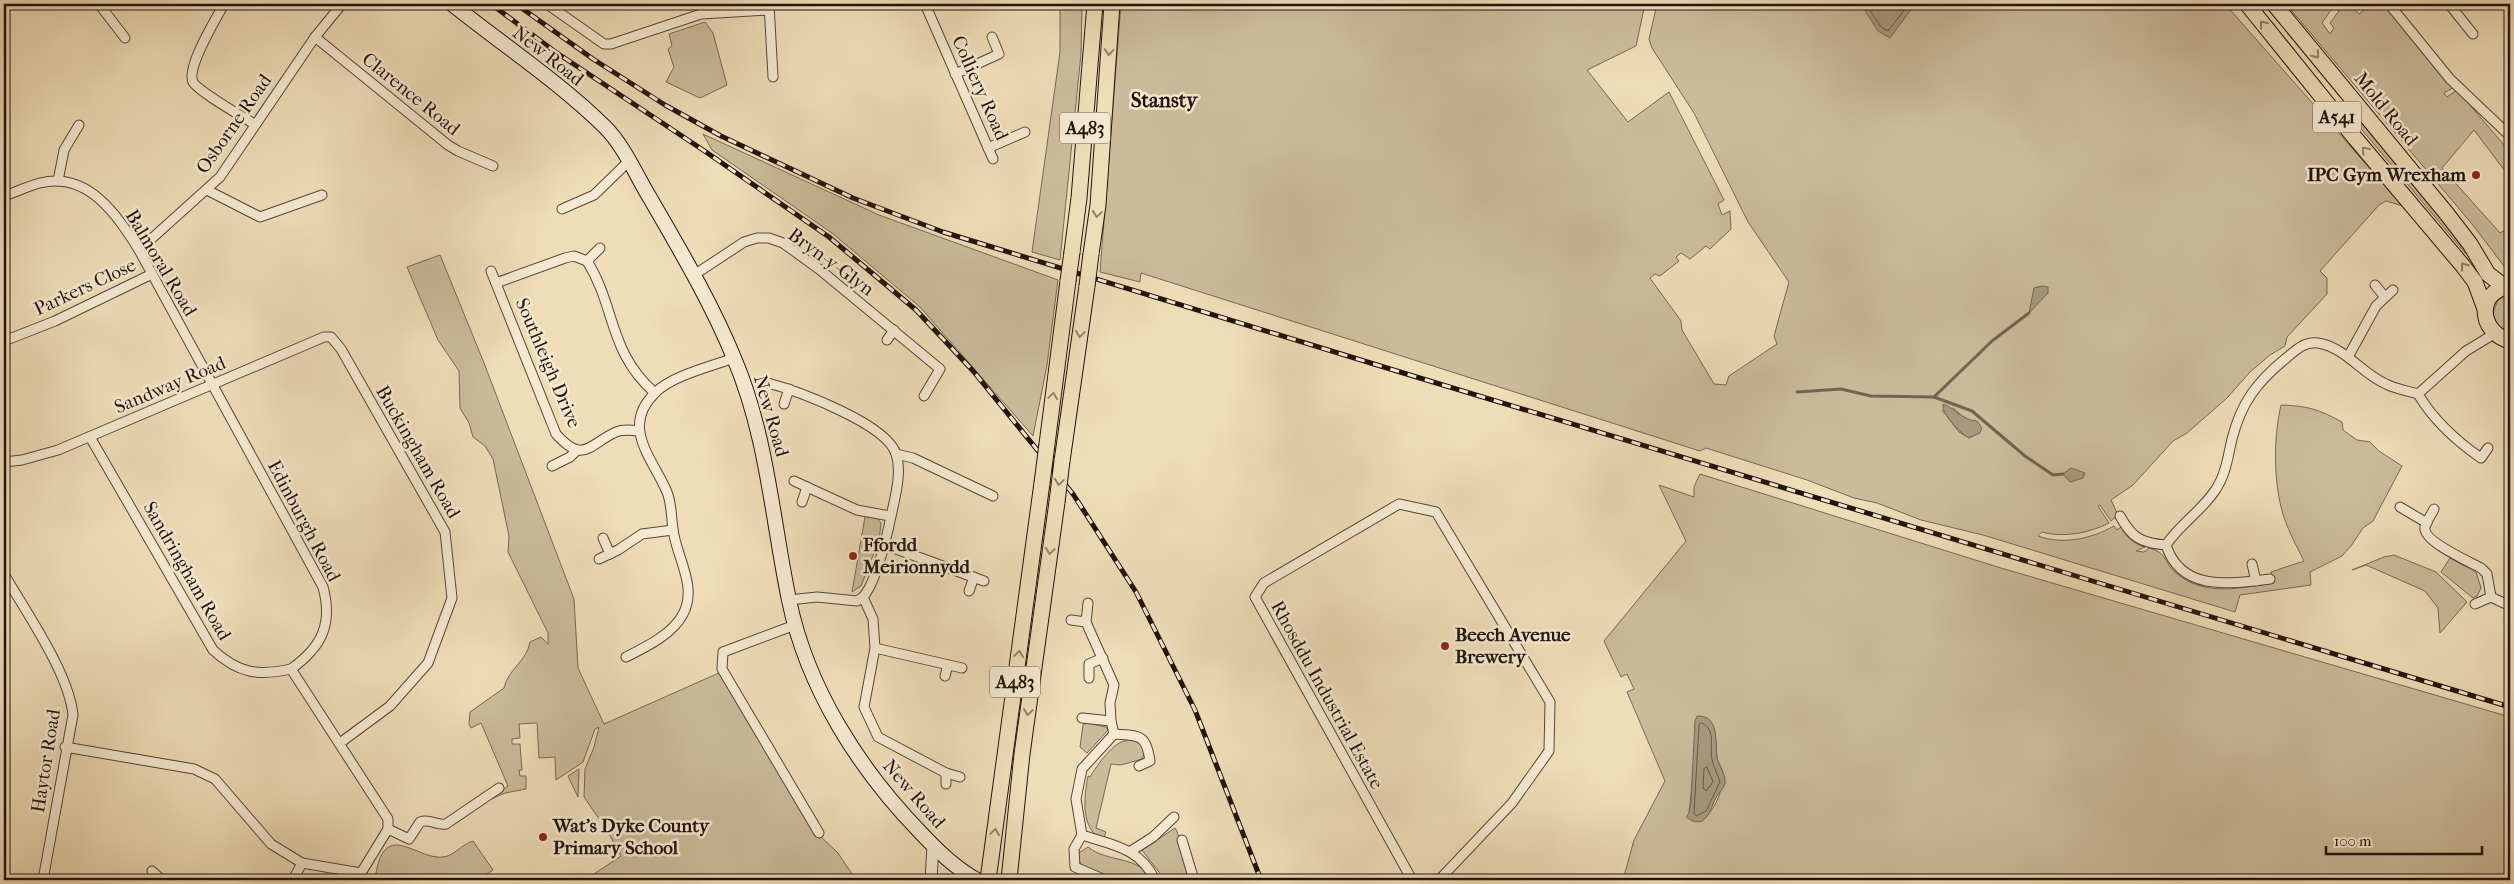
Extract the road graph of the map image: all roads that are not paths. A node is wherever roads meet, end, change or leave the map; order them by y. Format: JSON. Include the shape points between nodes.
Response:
{"nodes":[{"id":1,"x":98,"y":4,"type":"edge"},
{"id":2,"x":224,"y":4,"type":"edge"},
{"id":3,"x":342,"y":4,"type":"edge"},
{"id":4,"x":452,"y":4,"type":"edge"},
{"id":5,"x":547,"y":4,"type":"edge"},
{"id":6,"x":925,"y":4,"type":"edge"},
{"id":7,"x":1095,"y":4,"type":"edge"},
{"id":8,"x":1112,"y":4,"type":"edge"},
{"id":9,"x":2247,"y":4,"type":"edge"},
{"id":10,"x":2274,"y":4,"type":"edge"},
{"id":11,"x":2389,"y":4,"type":"edge"},
{"id":12,"x":2449,"y":4,"type":"edge"},
{"id":13,"x":769,"y":7,"type":"edge"},
{"id":14,"x":2473,"y":34,"type":"dead end"},
{"id":15,"x":315,"y":37,"type":"junction"},
{"id":16,"x":992,"y":37,"type":"dead end"},
{"id":17,"x":126,"y":38,"type":"dead end"},
{"id":18,"x":955,"y":74,"type":"junction"},
{"id":19,"x":773,"y":77,"type":"dead end"},
{"id":20,"x":254,"y":124,"type":"junction"},
{"id":21,"x":79,"y":125,"type":"dead end"},
{"id":22,"x":1025,"y":132,"type":"dead end"},
{"id":23,"x":2510,"y":136,"type":"edge"},
{"id":24,"x":988,"y":148,"type":"junction"},
{"id":25,"x":993,"y":159,"type":"dead end"},
{"id":26,"x":628,"y":161,"type":"junction"},
{"id":27,"x":493,"y":166,"type":"dead end"},
{"id":28,"x":58,"y":180,"type":"junction"},
{"id":29,"x":207,"y":190,"type":"junction"},
{"id":30,"x":322,"y":195,"type":"dead end"},
{"id":31,"x":4,"y":196,"type":"edge"},
{"id":32,"x":562,"y":209,"type":"dead end"},
{"id":33,"x":600,"y":248,"type":"dead end"},
{"id":34,"x":139,"y":250,"type":"junction"},
{"id":35,"x":587,"y":261,"type":"junction"},
{"id":36,"x":491,"y":271,"type":"dead end"},
{"id":37,"x":152,"y":274,"type":"junction"},
{"id":38,"x":694,"y":275,"type":"junction"},
{"id":39,"x":496,"y":283,"type":"junction"},
{"id":40,"x":2375,"y":285,"type":"dead end"},
{"id":41,"x":2508,"y":286,"type":"edge"},
{"id":42,"x":2393,"y":290,"type":"dead end"},
{"id":43,"x":2385,"y":297,"type":"junction"},
{"id":44,"x":2485,"y":309,"type":"junction"},
{"id":45,"x":894,"y":330,"type":"junction"},
{"id":46,"x":2494,"y":334,"type":"junction"},
{"id":47,"x":887,"y":340,"type":"dead end"},
{"id":48,"x":4,"y":341,"type":"edge"},
{"id":49,"x":2510,"y":341,"type":"edge"},
{"id":50,"x":341,"y":349,"type":"joint"},
{"id":51,"x":2348,"y":357,"type":"junction"},
{"id":52,"x":734,"y":358,"type":"junction"},
{"id":53,"x":768,"y":383,"type":"dead end"},
{"id":54,"x":213,"y":384,"type":"junction"},
{"id":55,"x":789,"y":389,"type":"junction"},
{"id":56,"x":655,"y":393,"type":"junction"},
{"id":57,"x":2418,"y":394,"type":"junction"},
{"id":58,"x":924,"y":396,"type":"dead end"},
{"id":59,"x":784,"y":404,"type":"dead end"},
{"id":60,"x":639,"y":431,"type":"junction"},
{"id":61,"x":90,"y":436,"type":"junction"},
{"id":62,"x":2488,"y":448,"type":"dead end"},
{"id":63,"x":577,"y":450,"type":"junction"},
{"id":64,"x":896,"y":454,"type":"junction"},
{"id":65,"x":4,"y":462,"type":"edge"},
{"id":66,"x":552,"y":466,"type":"dead end"},
{"id":67,"x":794,"y":481,"type":"dead end"},
{"id":68,"x":807,"y":487,"type":"junction"},
{"id":69,"x":993,"y":496,"type":"dead end"},
{"id":70,"x":802,"y":502,"type":"dead end"},
{"id":71,"x":2400,"y":507,"type":"dead end"},
{"id":72,"x":2434,"y":509,"type":"dead end"},
{"id":73,"x":890,"y":516,"type":"junction"},
{"id":74,"x":2120,"y":516,"type":"dead end"},
{"id":75,"x":2427,"y":523,"type":"junction"},
{"id":76,"x":673,"y":530,"type":"junction"},
{"id":77,"x":603,"y":538,"type":"dead end"},
{"id":78,"x":885,"y":545,"type":"junction"},
{"id":79,"x":2166,"y":545,"type":"junction"},
{"id":80,"x":610,"y":554,"type":"junction"},
{"id":81,"x":599,"y":559,"type":"dead end"},
{"id":82,"x":2252,"y":564,"type":"dead end"},
{"id":83,"x":4,"y":574,"type":"edge"},
{"id":84,"x":974,"y":577,"type":"junction"},
{"id":85,"x":2270,"y":579,"type":"dead end"},
{"id":86,"x":984,"y":581,"type":"dead end"},
{"id":87,"x":2256,"y":581,"type":"junction"},
{"id":88,"x":969,"y":591,"type":"dead end"},
{"id":89,"x":864,"y":597,"type":"junction"},
{"id":90,"x":2491,"y":597,"type":"junction"},
{"id":91,"x":789,"y":600,"type":"junction"},
{"id":92,"x":1088,"y":603,"type":"dead end"},
{"id":93,"x":2475,"y":604,"type":"dead end"},
{"id":94,"x":2510,"y":606,"type":"edge"},
{"id":95,"x":1071,"y":620,"type":"dead end"},
{"id":96,"x":1086,"y":622,"type":"junction"},
{"id":97,"x":795,"y":625,"type":"junction"},
{"id":98,"x":875,"y":648,"type":"junction"},
{"id":99,"x":626,"y":657,"type":"dead end"},
{"id":100,"x":1103,"y":658,"type":"junction"},
{"id":101,"x":948,"y":665,"type":"junction"},
{"id":102,"x":291,"y":668,"type":"junction"},
{"id":103,"x":962,"y":668,"type":"dead end"},
{"id":104,"x":945,"y":676,"type":"dead end"},
{"id":105,"x":1089,"y":678,"type":"dead end"},
{"id":106,"x":1082,"y":718,"type":"dead end"},
{"id":107,"x":1111,"y":721,"type":"junction"},
{"id":108,"x":1114,"y":734,"type":"junction"},
{"id":109,"x":340,"y":742,"type":"junction"},
{"id":110,"x":65,"y":747,"type":"junction"},
{"id":111,"x":1139,"y":766,"type":"dead end"},
{"id":112,"x":946,"y":773,"type":"junction"},
{"id":113,"x":960,"y":777,"type":"dead end"},
{"id":114,"x":946,"y":784,"type":"dead end"},
{"id":115,"x":499,"y":788,"type":"dead end"},
{"id":116,"x":1174,"y":817,"type":"dead end"},
{"id":117,"x":388,"y":829,"type":"junction"},
{"id":118,"x":819,"y":833,"type":"dead end"},
{"id":119,"x":1082,"y":835,"type":"junction"},
{"id":120,"x":1182,"y":840,"type":"dead end"},
{"id":121,"x":933,"y":846,"type":"junction"},
{"id":122,"x":1131,"y":851,"type":"junction"},
{"id":123,"x":302,"y":863,"type":"junction"},
{"id":124,"x":152,"y":871,"type":"dead end"},
{"id":125,"x":361,"y":877,"type":"edge"},
{"id":126,"x":975,"y":879,"type":"edge"},
{"id":127,"x":43,"y":880,"type":"edge"},
{"id":128,"x":161,"y":880,"type":"edge"},
{"id":129,"x":292,"y":880,"type":"edge"},
{"id":130,"x":931,"y":880,"type":"edge"},
{"id":131,"x":988,"y":880,"type":"edge"},
{"id":132,"x":1008,"y":880,"type":"edge"},
{"id":133,"x":1106,"y":880,"type":"edge"},
{"id":134,"x":1155,"y":880,"type":"edge"},
{"id":135,"x":1194,"y":880,"type":"edge"},
{"id":136,"x":1412,"y":880,"type":"edge"},
{"id":137,"x":1438,"y":880,"type":"edge"}],
"edges":[{"from":1,"to":17,"type":"street"},
{"from":2,"to":20,"type":"street","via":[[195,61],[192,76],[198,88]]},
{"from":3,"to":15,"type":"street","name":"Osborne Road"},
{"from":4,"to":26,"type":"main road","name":"New Road","via":[[606,128]]},
{"from":5,"to":13,"type":"street","via":[[604,44],[701,14]]},
{"from":6,"to":18,"type":"street","name":"Colliery Road"},
{"from":131,"to":7,"type":"main road","number":"A483","one_way":true,"bridge":true,"via":[[1079,198]]},
{"from":8,"to":132,"type":"main road","number":"A483","one_way":true,"bridge":true,"via":[[1098,205],[1022,754]]},
{"from":44,"to":9,"type":"main road","number":"A541","one_way":true,"via":[[2475,282],[2464,266]]},
{"from":10,"to":41,"type":"main road","name":"Mold Road","number":"A541","one_way":true,"via":[[2447,214],[2488,274]]},
{"from":11,"to":23,"type":"street","via":[[2450,79]]},
{"from":12,"to":14,"type":"street","via":[[2464,29]]},
{"from":13,"to":19,"type":"street"},
{"from":15,"to":20,"type":"street","name":"Osborne Road"},
{"from":15,"to":27,"type":"street","name":"Clarence Road","via":[[448,144]]},
{"from":16,"to":18,"type":"street","via":[[1000,54]]},
{"from":18,"to":24,"type":"street","name":"Colliery Road"},
{"from":20,"to":29,"type":"street","name":"Osborne Road","via":[[220,177]]},
{"from":21,"to":28,"type":"street","via":[[64,150]]},
{"from":22,"to":24,"type":"street"},
{"from":24,"to":25,"type":"street","name":"Colliery Road"},
{"from":26,"to":32,"type":"street","via":[[594,195]]},
{"from":26,"to":38,"type":"main road","name":"New Road"},
{"from":28,"to":31,"type":"street","name":"Balmoral Road"},
{"from":28,"to":34,"type":"street","name":"Balmoral Road","via":[[87,189],[115,215]]},
{"from":29,"to":30,"type":"street","via":[[260,217]]},
{"from":29,"to":34,"type":"street","name":"Osborne Road"},
{"from":33,"to":35,"type":"street"},
{"from":34,"to":37,"type":"street","name":"Balmoral Road"},
{"from":35,"to":39,"type":"street","name":"Southleigh Drive","via":[[574,256],[565,258]]},
{"from":35,"to":56,"type":"street","via":[[623,354],[642,382]]},
{"from":36,"to":39,"type":"street","name":"Southleigh Drive"},
{"from":37,"to":48,"type":"street","name":"Parkers Close","via":[[55,321]]},
{"from":37,"to":54,"type":"street","name":"Balmoral Road"},
{"from":38,"to":45,"type":"street","name":"Bryn-y-Glyn","via":[[744,242],[770,238],[794,250]]},
{"from":38,"to":52,"type":"main road","name":"New Road"},
{"from":39,"to":63,"type":"street","name":"Southleigh Drive","via":[[556,434]]},
{"from":40,"to":43,"type":"street"},
{"from":41,"to":44,"type":"main road","via":[[2492,295]]},
{"from":42,"to":43,"type":"street"},
{"from":43,"to":51,"type":"street"},
{"from":44,"to":46,"type":"main road","via":[[2488,326]]},
{"from":45,"to":47,"type":"street"},
{"from":45,"to":58,"type":"street","name":"Bryn-y-Glyn","via":[[940,369]]},
{"from":46,"to":49,"type":"main road"},
{"from":46,"to":57,"type":"street","via":[[2466,351]]},
{"from":50,"to":54,"type":"street","name":"Sandway Road","via":[[331,337],[324,337]]},
{"from":50,"to":109,"type":"street","name":"Buckingham Road","via":[[445,532],[452,598],[428,663],[390,706]]},
{"from":51,"to":57,"type":"street","via":[[2385,384]]},
{"from":51,"to":79,"type":"street","via":[[2323,344],[2307,344],[2264,376],[2244,403],[2217,488],[2176,530]]},
{"from":52,"to":56,"type":"street","via":[[664,385]]},
{"from":52,"to":91,"type":"main road","name":"New Road","via":[[756,418],[765,456]]},
{"from":53,"to":55,"type":"street"},
{"from":54,"to":61,"type":"street","name":"Sandway Road"},
{"from":54,"to":102,"type":"street","name":"Edinburgh Road","via":[[318,576],[327,601],[324,632],[311,652]]},
{"from":55,"to":59,"type":"street"},
{"from":55,"to":64,"type":"street","via":[[812,397],[872,428],[890,443]]},
{"from":56,"to":60,"type":"street","via":[[646,402]]},
{"from":57,"to":62,"type":"street","via":[[2428,411],[2456,441],[2481,458]]},
{"from":60,"to":63,"type":"street","name":"Southleigh Drive","via":[[617,432],[592,448]]},
{"from":60,"to":76,"type":"street","via":[[644,449],[671,504]]},
{"from":61,"to":65,"type":"street","name":"Sandway Road","via":[[40,455]]},
{"from":61,"to":102,"type":"street","name":"Sandringham Road","via":[[213,650],[250,672],[273,673]]},
{"from":63,"to":66,"type":"street","name":"Southleigh Drive"},
{"from":64,"to":69,"type":"street","via":[[913,458]]},
{"from":64,"to":73,"type":"street","via":[[897,480]]},
{"from":67,"to":68,"type":"street"},
{"from":68,"to":70,"type":"street"},
{"from":68,"to":73,"type":"street","via":[[858,510]]},
{"from":71,"to":75,"type":"street","via":[[2413,510]]},
{"from":72,"to":75,"type":"street"},
{"from":73,"to":78,"type":"street"},
{"from":74,"to":79,"type":"street","via":[[2128,531],[2141,541]]},
{"from":75,"to":90,"type":"street","via":[[2428,538],[2444,553],[2481,568],[2487,574]]},
{"from":76,"to":80,"type":"street","via":[[642,534]]},
{"from":76,"to":99,"type":"street","via":[[686,578],[684,613],[665,634]]},
{"from":77,"to":80,"type":"street"},
{"from":78,"to":84,"type":"street"},
{"from":78,"to":89,"type":"street","via":[[870,590]]},
{"from":79,"to":87,"type":"street","via":[[2170,558],[2187,575],[2208,581]]},
{"from":80,"to":81,"type":"street"},
{"from":82,"to":87,"type":"street"},
{"from":83,"to":110,"type":"street","name":"Haytor Road","via":[[68,688],[73,715]]},
{"from":84,"to":86,"type":"street"},
{"from":84,"to":88,"type":"street"},
{"from":85,"to":87,"type":"street"},
{"from":89,"to":91,"type":"street","via":[[857,601],[818,597]]},
{"from":89,"to":98,"type":"street","via":[[873,619]]},
{"from":90,"to":93,"type":"street"},
{"from":90,"to":94,"type":"street"},
{"from":91,"to":97,"type":"main road","name":"New Road"},
{"from":92,"to":96,"type":"street"},
{"from":95,"to":96,"type":"street"},
{"from":96,"to":100,"type":"street"},
{"from":97,"to":118,"type":"street","via":[[723,652],[722,669]]},
{"from":97,"to":121,"type":"main road","name":"New Road","via":[[823,695],[852,746],[891,802]]},
{"from":98,"to":101,"type":"street"},
{"from":98,"to":112,"type":"street","via":[[864,707],[878,737]]},
{"from":100,"to":105,"type":"street","via":[[1089,664]]},
{"from":100,"to":107,"type":"street","via":[[1114,686],[1110,703]]},
{"from":101,"to":103,"type":"street"},
{"from":101,"to":104,"type":"street"},
{"from":102,"to":109,"type":"street"},
{"from":106,"to":107,"type":"street"},
{"from":107,"to":108,"type":"street"},
{"from":108,"to":111,"type":"street","via":[[1140,736],[1148,746],[1152,763]]},
{"from":108,"to":119,"type":"street","via":[[1082,769],[1076,799]]},
{"from":109,"to":117,"type":"street","via":[[388,819]]},
{"from":110,"to":123,"type":"street","via":[[194,769],[208,775],[271,844]]},
{"from":110,"to":127,"type":"street","name":"Haytor Road"},
{"from":112,"to":113,"type":"street"},
{"from":112,"to":114,"type":"street"},
{"from":115,"to":117,"type":"street","via":[[446,824],[420,822],[410,839]]},
{"from":116,"to":122,"type":"street","via":[[1153,837]]},
{"from":117,"to":125,"type":"street"},
{"from":119,"to":122,"type":"street"},
{"from":119,"to":133,"type":"street","via":[[1074,849],[1071,869]]},
{"from":120,"to":135,"type":"street"},
{"from":121,"to":126,"type":"main road","name":"New Road"},
{"from":121,"to":130,"type":"street"},
{"from":122,"to":134,"type":"street","via":[[1149,867]]},
{"from":123,"to":125,"type":"street"},
{"from":123,"to":129,"type":"street"},
{"from":124,"to":128,"type":"street"},
{"from":136,"to":137,"type":"street","name":"Rhosddu Industrial Estate","via":[[1255,597],[1264,583],[1399,504],[1436,512],[1550,702],[1549,751],[1512,803]]}]}
